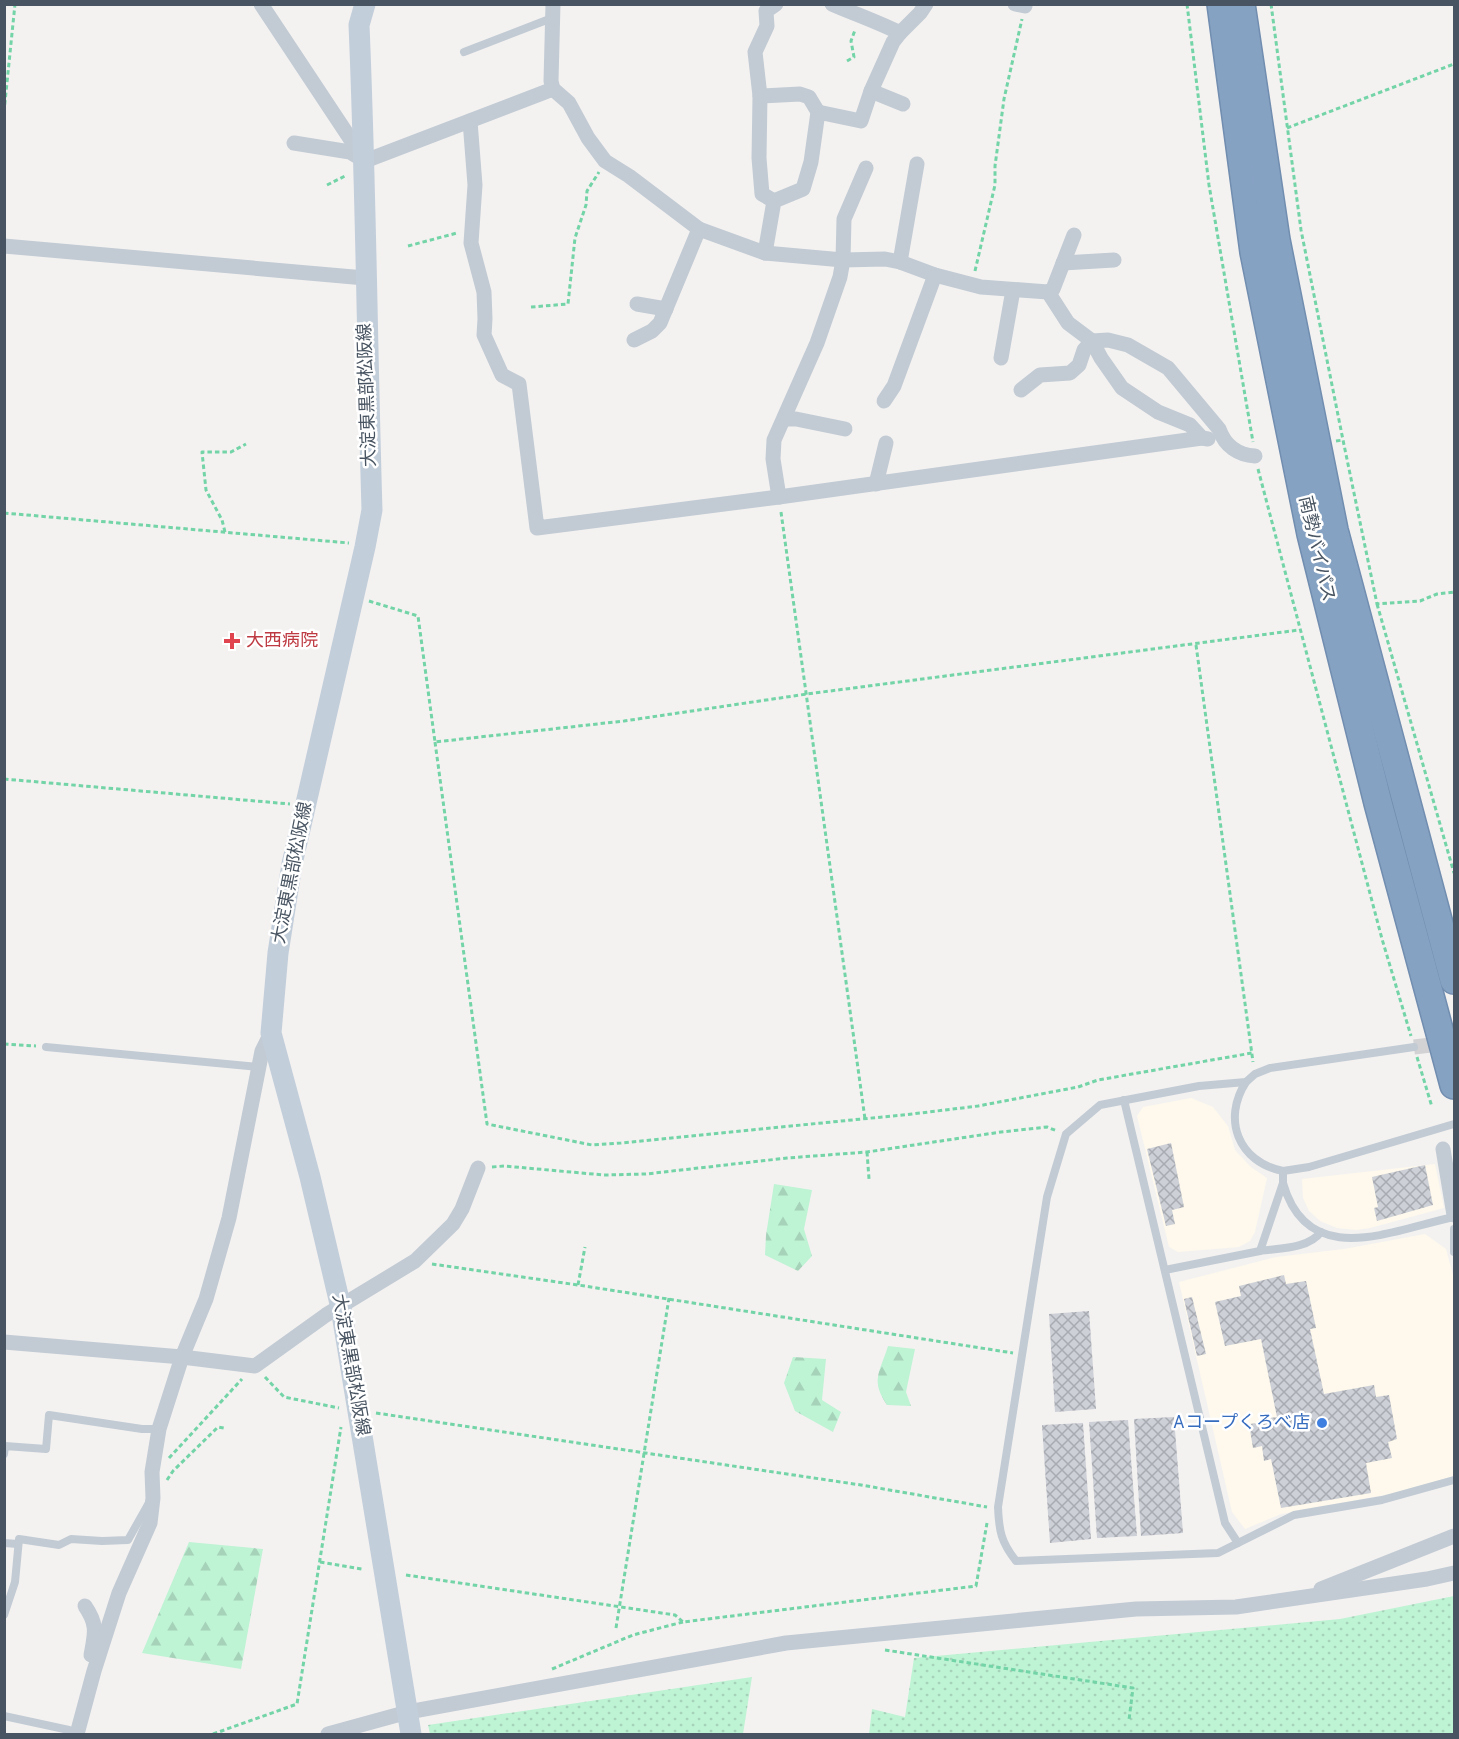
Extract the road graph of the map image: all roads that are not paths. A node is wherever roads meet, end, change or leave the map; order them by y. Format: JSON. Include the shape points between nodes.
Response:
{"nodes":[{"id":1,"x":261,"y":4,"type":"edge"},
{"id":2,"x":832,"y":4,"type":"edge"},
{"id":3,"x":926,"y":4,"type":"edge"},
{"id":4,"x":768,"y":6,"type":"edge"},
{"id":5,"x":360,"y":7,"type":"edge"},
{"id":6,"x":552,"y":11,"type":"edge"},
{"id":7,"x":1232,"y":14,"type":"edge"},
{"id":8,"x":900,"y":33,"type":"junction"},
{"id":9,"x":464,"y":52,"type":"dead end"},
{"id":10,"x":553,"y":89,"type":"junction"},
{"id":11,"x":871,"y":91,"type":"junction"},
{"id":12,"x":760,"y":96,"type":"junction"},
{"id":13,"x":903,"y":104,"type":"dead end"},
{"id":14,"x":818,"y":112,"type":"junction"},
{"id":15,"x":470,"y":121,"type":"junction"},
{"id":16,"x":294,"y":143,"type":"dead end"},
{"id":17,"x":365,"y":161,"type":"junction"},
{"id":18,"x":917,"y":164,"type":"dead end"},
{"id":19,"x":866,"y":168,"type":"dead end"},
{"id":20,"x":774,"y":201,"type":"junction"},
{"id":21,"x":699,"y":229,"type":"junction"},
{"id":22,"x":1074,"y":235,"type":"dead end"},
{"id":23,"x":4,"y":246,"type":"edge"},
{"id":24,"x":765,"y":253,"type":"junction"},
{"id":25,"x":843,"y":260,"type":"junction"},
{"id":26,"x":1114,"y":260,"type":"dead end"},
{"id":27,"x":900,"y":262,"type":"junction"},
{"id":28,"x":1063,"y":264,"type":"junction"},
{"id":29,"x":935,"y":275,"type":"junction"},
{"id":30,"x":365,"y":278,"type":"junction"},
{"id":31,"x":1014,"y":290,"type":"junction"},
{"id":32,"x":1048,"y":292,"type":"junction"},
{"id":33,"x":637,"y":304,"type":"dead end"},
{"id":34,"x":666,"y":309,"type":"junction"},
{"id":35,"x":634,"y":340,"type":"dead end"},
{"id":36,"x":1092,"y":341,"type":"junction"},
{"id":37,"x":1001,"y":358,"type":"dead end"},
{"id":38,"x":1021,"y":390,"type":"dead end"},
{"id":39,"x":884,"y":401,"type":"dead end"},
{"id":40,"x":784,"y":419,"type":"junction"},
{"id":41,"x":845,"y":429,"type":"dead end"},
{"id":42,"x":1202,"y":438,"type":"junction"},
{"id":43,"x":1223,"y":440,"type":"junction"},
{"id":44,"x":886,"y":443,"type":"dead end"},
{"id":45,"x":1255,"y":456,"type":"road end"},
{"id":46,"x":876,"y":484,"type":"junction"},
{"id":47,"x":779,"y":497,"type":"junction"},
{"id":48,"x":1455,"y":980,"type":"edge"},
{"id":49,"x":271,"y":1033,"type":"junction"},
{"id":50,"x":46,"y":1047,"type":"road end"},
{"id":51,"x":1414,"y":1047,"type":"tunnel mouth"},
{"id":52,"x":258,"y":1068,"type":"junction"},
{"id":53,"x":1246,"y":1082,"type":"junction"},
{"id":54,"x":1455,"y":1085,"type":"edge"},
{"id":55,"x":1124,"y":1100,"type":"junction"},
{"id":56,"x":1455,"y":1124,"type":"edge"},
{"id":57,"x":1443,"y":1149,"type":"dead end"},
{"id":58,"x":478,"y":1168,"type":"road end"},
{"id":59,"x":1283,"y":1170,"type":"junction"},
{"id":60,"x":1283,"y":1183,"type":"junction"},
{"id":61,"x":1455,"y":1216,"type":"edge"},
{"id":62,"x":1455,"y":1229,"type":"edge"},
{"id":63,"x":1321,"y":1232,"type":"junction"},
{"id":64,"x":1260,"y":1251,"type":"junction"},
{"id":65,"x":1455,"y":1252,"type":"edge"},
{"id":66,"x":1165,"y":1270,"type":"junction"},
{"id":67,"x":341,"y":1308,"type":"junction"},
{"id":68,"x":4,"y":1342,"type":"edge"},
{"id":69,"x":182,"y":1357,"type":"junction"},
{"id":70,"x":159,"y":1429,"type":"junction"},
{"id":71,"x":4,"y":1455,"type":"edge"},
{"id":72,"x":1455,"y":1479,"type":"edge"},
{"id":73,"x":153,"y":1498,"type":"junction"},
{"id":74,"x":1455,"y":1536,"type":"edge"},
{"id":75,"x":1238,"y":1543,"type":"junction"},
{"id":76,"x":4,"y":1544,"type":"edge"},
{"id":77,"x":18,"y":1544,"type":"junction"},
{"id":78,"x":1455,"y":1573,"type":"edge"},
{"id":79,"x":1295,"y":1599,"type":"junction"},
{"id":80,"x":85,"y":1606,"type":"dead end"},
{"id":81,"x":4,"y":1615,"type":"edge"},
{"id":82,"x":94,"y":1671,"type":"junction"},
{"id":83,"x":4,"y":1716,"type":"edge"},
{"id":84,"x":410,"y":1724,"type":"edge"},
{"id":85,"x":71,"y":1733,"type":"edge"},
{"id":86,"x":328,"y":1734,"type":"edge"}],
"edges":[{"from":1,"to":17,"type":"street"},
{"from":2,"to":8,"type":"street"},
{"from":3,"to":8,"type":"street"},
{"from":4,"to":12,"type":"street","via":[[767,26],[755,52]]},
{"from":5,"to":17,"type":"main road","name":"大淀東黒部松阪線"},
{"from":6,"to":9,"type":"lane"},
{"from":6,"to":10,"type":"street"},
{"from":7,"to":48,"type":"highway","name":"南勢バイパス","via":[[1334,530]]},
{"from":7,"to":54,"type":"highway","name":"南勢バイパス","via":[[1254,252],[1311,534],[1378,803]]},
{"from":8,"to":11,"type":"street"},
{"from":10,"to":15,"type":"street"},
{"from":10,"to":21,"type":"street","via":[[570,103],[605,161]]},
{"from":11,"to":13,"type":"street"},
{"from":11,"to":14,"type":"street","via":[[861,121]]},
{"from":12,"to":14,"type":"street","via":[[800,94],[809,97]]},
{"from":12,"to":20,"type":"street","via":[[762,194]]},
{"from":14,"to":20,"type":"street","via":[[803,189]]},
{"from":15,"to":17,"type":"street"},
{"from":15,"to":47,"type":"street","via":[[475,185],[470,229],[483,292],[484,335],[502,375],[519,384],[537,528]]},
{"from":16,"to":17,"type":"street","via":[[350,152]]},
{"from":17,"to":30,"type":"main road","name":"大淀東黒部松阪線"},
{"from":18,"to":27,"type":"street"},
{"from":19,"to":25,"type":"street","via":[[844,219]]},
{"from":20,"to":24,"type":"street"},
{"from":21,"to":24,"type":"street"},
{"from":21,"to":34,"type":"street"},
{"from":22,"to":28,"type":"street"},
{"from":23,"to":30,"type":"street"},
{"from":24,"to":25,"type":"street"},
{"from":25,"to":27,"type":"street"},
{"from":25,"to":40,"type":"street","via":[[816,343]]},
{"from":26,"to":28,"type":"street"},
{"from":27,"to":29,"type":"street"},
{"from":28,"to":32,"type":"street"},
{"from":29,"to":31,"type":"street"},
{"from":29,"to":39,"type":"street","via":[[894,386]]},
{"from":30,"to":49,"type":"main road","name":"大淀東黒部松阪線","via":[[372,510],[292,864]]},
{"from":31,"to":32,"type":"street"},
{"from":31,"to":37,"type":"street"},
{"from":32,"to":36,"type":"street","via":[[1068,323]]},
{"from":33,"to":34,"type":"street"},
{"from":34,"to":35,"type":"street","via":[[652,331]]},
{"from":36,"to":38,"type":"street","via":[[1070,373],[1040,375]]},
{"from":36,"to":42,"type":"street","via":[[1122,388],[1190,425]]},
{"from":36,"to":43,"type":"street","via":[[1128,345],[1168,368],[1219,429]]},
{"from":40,"to":41,"type":"street"},
{"from":40,"to":47,"type":"street","via":[[774,440]]},
{"from":42,"to":43,"type":"street"},
{"from":42,"to":46,"type":"street"},
{"from":43,"to":45,"type":"street","via":[[1242,455]]},
{"from":44,"to":46,"type":"street"},
{"from":46,"to":47,"type":"street"},
{"from":49,"to":52,"type":"street"},
{"from":49,"to":67,"type":"main road","name":"大淀東黒部松阪線"},
{"from":50,"to":52,"type":"lane"},
{"from":51,"to":53,"type":"lane","via":[[1270,1068]]},
{"from":52,"to":69,"type":"street","via":[[229,1218],[206,1299]]},
{"from":53,"to":55,"type":"lane"},
{"from":53,"to":59,"type":"lane","via":[[1235,1106],[1239,1138],[1260,1163]]},
{"from":55,"to":66,"type":"lane"},
{"from":55,"to":75,"type":"lane","via":[[1100,1105],[1066,1134],[1047,1197],[998,1507],[999,1531],[1016,1561],[1218,1553]]},
{"from":56,"to":59,"type":"lane","via":[[1309,1167]]},
{"from":57,"to":61,"type":"street"},
{"from":58,"to":67,"type":"street","via":[[453,1224],[415,1262]]},
{"from":59,"to":60,"type":"lane"},
{"from":60,"to":63,"type":"lane","via":[[1293,1207]]},
{"from":60,"to":64,"type":"lane"},
{"from":61,"to":63,"type":"lane","via":[[1355,1239]]},
{"from":62,"to":65,"type":"lane"},
{"from":63,"to":64,"type":"lane","via":[[1307,1244]]},
{"from":64,"to":66,"type":"lane"},
{"from":66,"to":75,"type":"lane","via":[[1225,1523]]},
{"from":67,"to":69,"type":"street","via":[[255,1366]]},
{"from":67,"to":84,"type":"main road","name":"大淀東黒部松阪線","via":[[354,1415]]},
{"from":68,"to":69,"type":"street"},
{"from":69,"to":70,"type":"street"},
{"from":70,"to":71,"type":"lane","via":[[49,1415],[46,1449],[5,1446]]},
{"from":70,"to":73,"type":"street","via":[[152,1472]]},
{"from":72,"to":75,"type":"lane","via":[[1382,1500],[1294,1515]]},
{"from":73,"to":77,"type":"lane","via":[[128,1539],[71,1539],[59,1545],[19,1539]]},
{"from":73,"to":82,"type":"street","via":[[150,1523],[119,1593]]},
{"from":74,"to":79,"type":"street"},
{"from":76,"to":77,"type":"lane"},
{"from":77,"to":81,"type":"lane","via":[[15,1582]]},
{"from":78,"to":79,"type":"street"},
{"from":79,"to":84,"type":"street","via":[[1236,1607],[1136,1609],[786,1643]]},
{"from":80,"to":82,"type":"street","via":[[95,1630],[90,1658]]},
{"from":82,"to":85,"type":"street"},
{"from":83,"to":85,"type":"lane"},
{"from":84,"to":86,"type":"street"}]}
